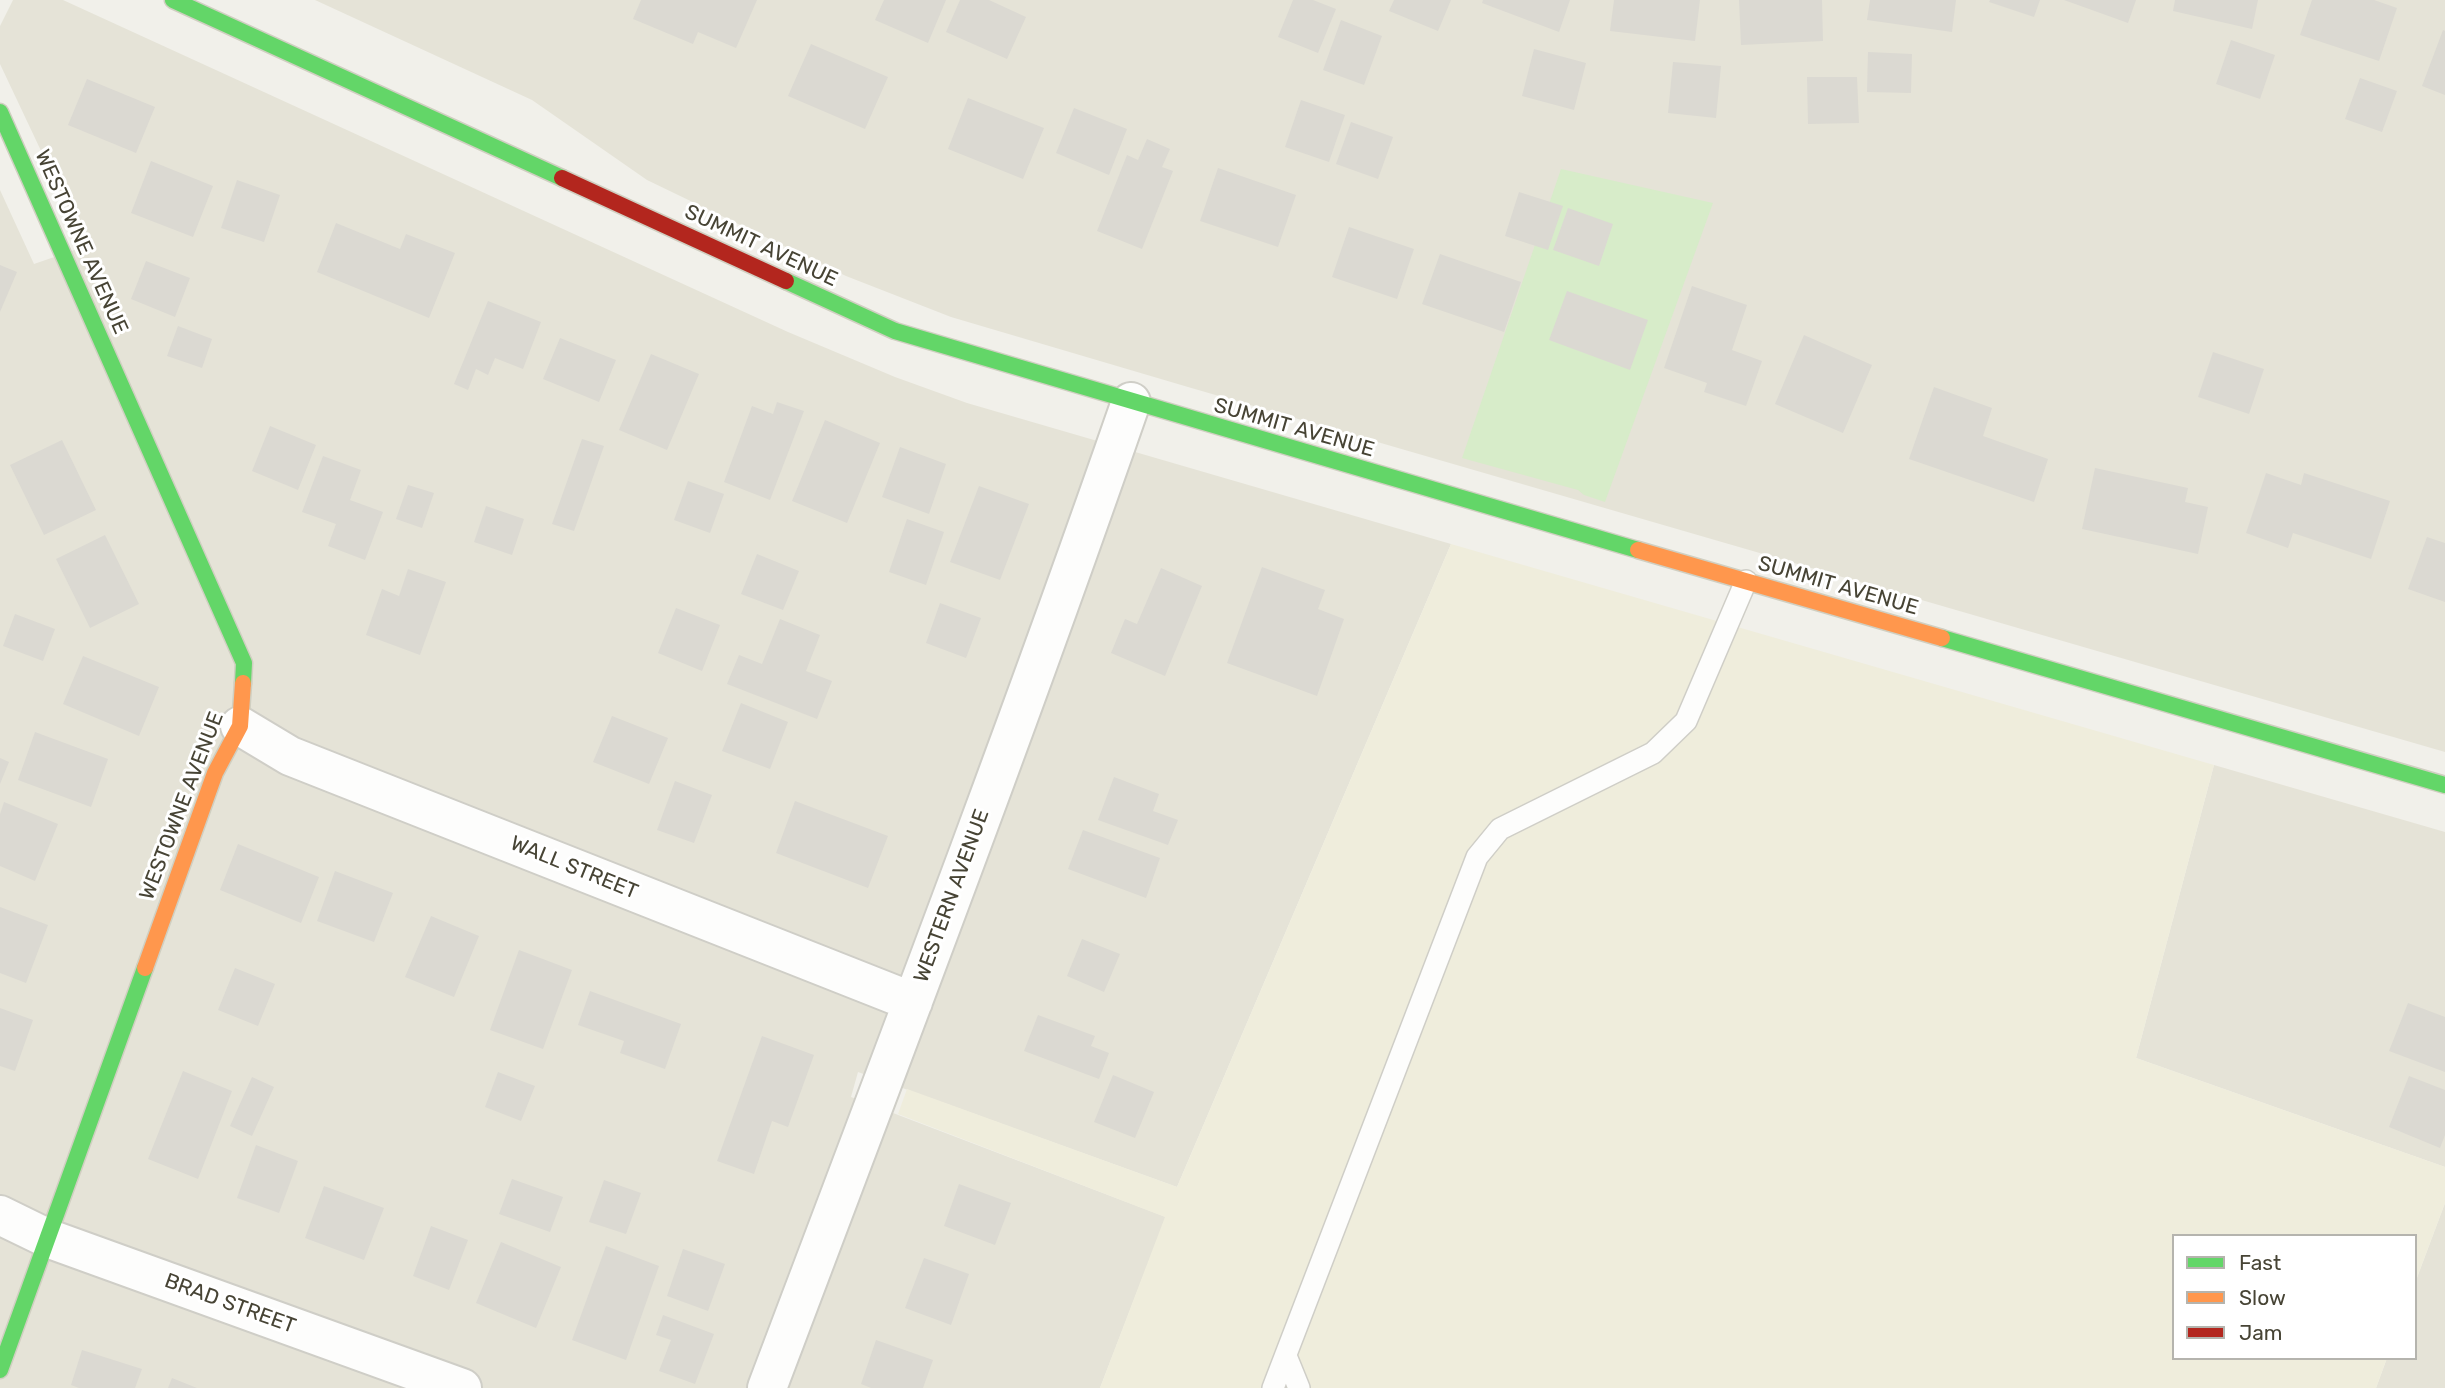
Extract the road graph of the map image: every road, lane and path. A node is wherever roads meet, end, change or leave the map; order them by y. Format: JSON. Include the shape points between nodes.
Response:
{"nodes":[{"id":1,"x":173,"y":0,"type":"edge"},
{"id":2,"x":0,"y":112,"type":"edge"},
{"id":3,"x":1131,"y":402,"type":"junction"},
{"id":4,"x":1746,"y":581,"type":"junction"},
{"id":5,"x":240,"y":726,"type":"junction"},
{"id":6,"x":2445,"y":785,"type":"edge"},
{"id":7,"x":913,"y":1002,"type":"junction"},
{"id":8,"x":0,"y":1215,"type":"edge"},
{"id":9,"x":47,"y":1238,"type":"junction"},
{"id":10,"x":1286,"y":1356,"type":"junction"},
{"id":11,"x":0,"y":1370,"type":"edge"},
{"id":12,"x":462,"y":1388,"type":"edge"},
{"id":13,"x":767,"y":1388,"type":"edge"},
{"id":14,"x":1273,"y":1388,"type":"edge"},
{"id":15,"x":1299,"y":1388,"type":"edge"}],
"edges":[{"from":1,"to":3,"type":"main road","name":"SUMMIT AVENUE","via":[[895,331]]},
{"from":2,"to":5,"type":"main road","name":"WESTOWNE AVENUE","via":[[244,663]]},
{"from":3,"to":4,"type":"main road","name":"SUMMIT AVENUE"},
{"from":3,"to":7,"type":"street","name":"WESTERN AVENUE"},
{"from":4,"to":6,"type":"main road","name":"SUMMIT AVENUE"},
{"from":4,"to":10,"type":"lane","via":[[1686,721],[1653,753],[1500,829],[1477,856]]},
{"from":5,"to":7,"type":"street","name":"WALL STREET","via":[[290,756]]},
{"from":5,"to":9,"type":"main road","name":"WESTOWNE AVENUE","via":[[215,773]]},
{"from":7,"to":13,"type":"street","name":"WESTERN AVENUE"},
{"from":8,"to":9,"type":"street","name":"BRAD STREET"},
{"from":9,"to":11,"type":"main road","name":"WESTOWNE AVENUE"},
{"from":9,"to":12,"type":"street","name":"BRAD STREET"},
{"from":10,"to":14,"type":"lane"},
{"from":10,"to":15,"type":"lane"}]}
